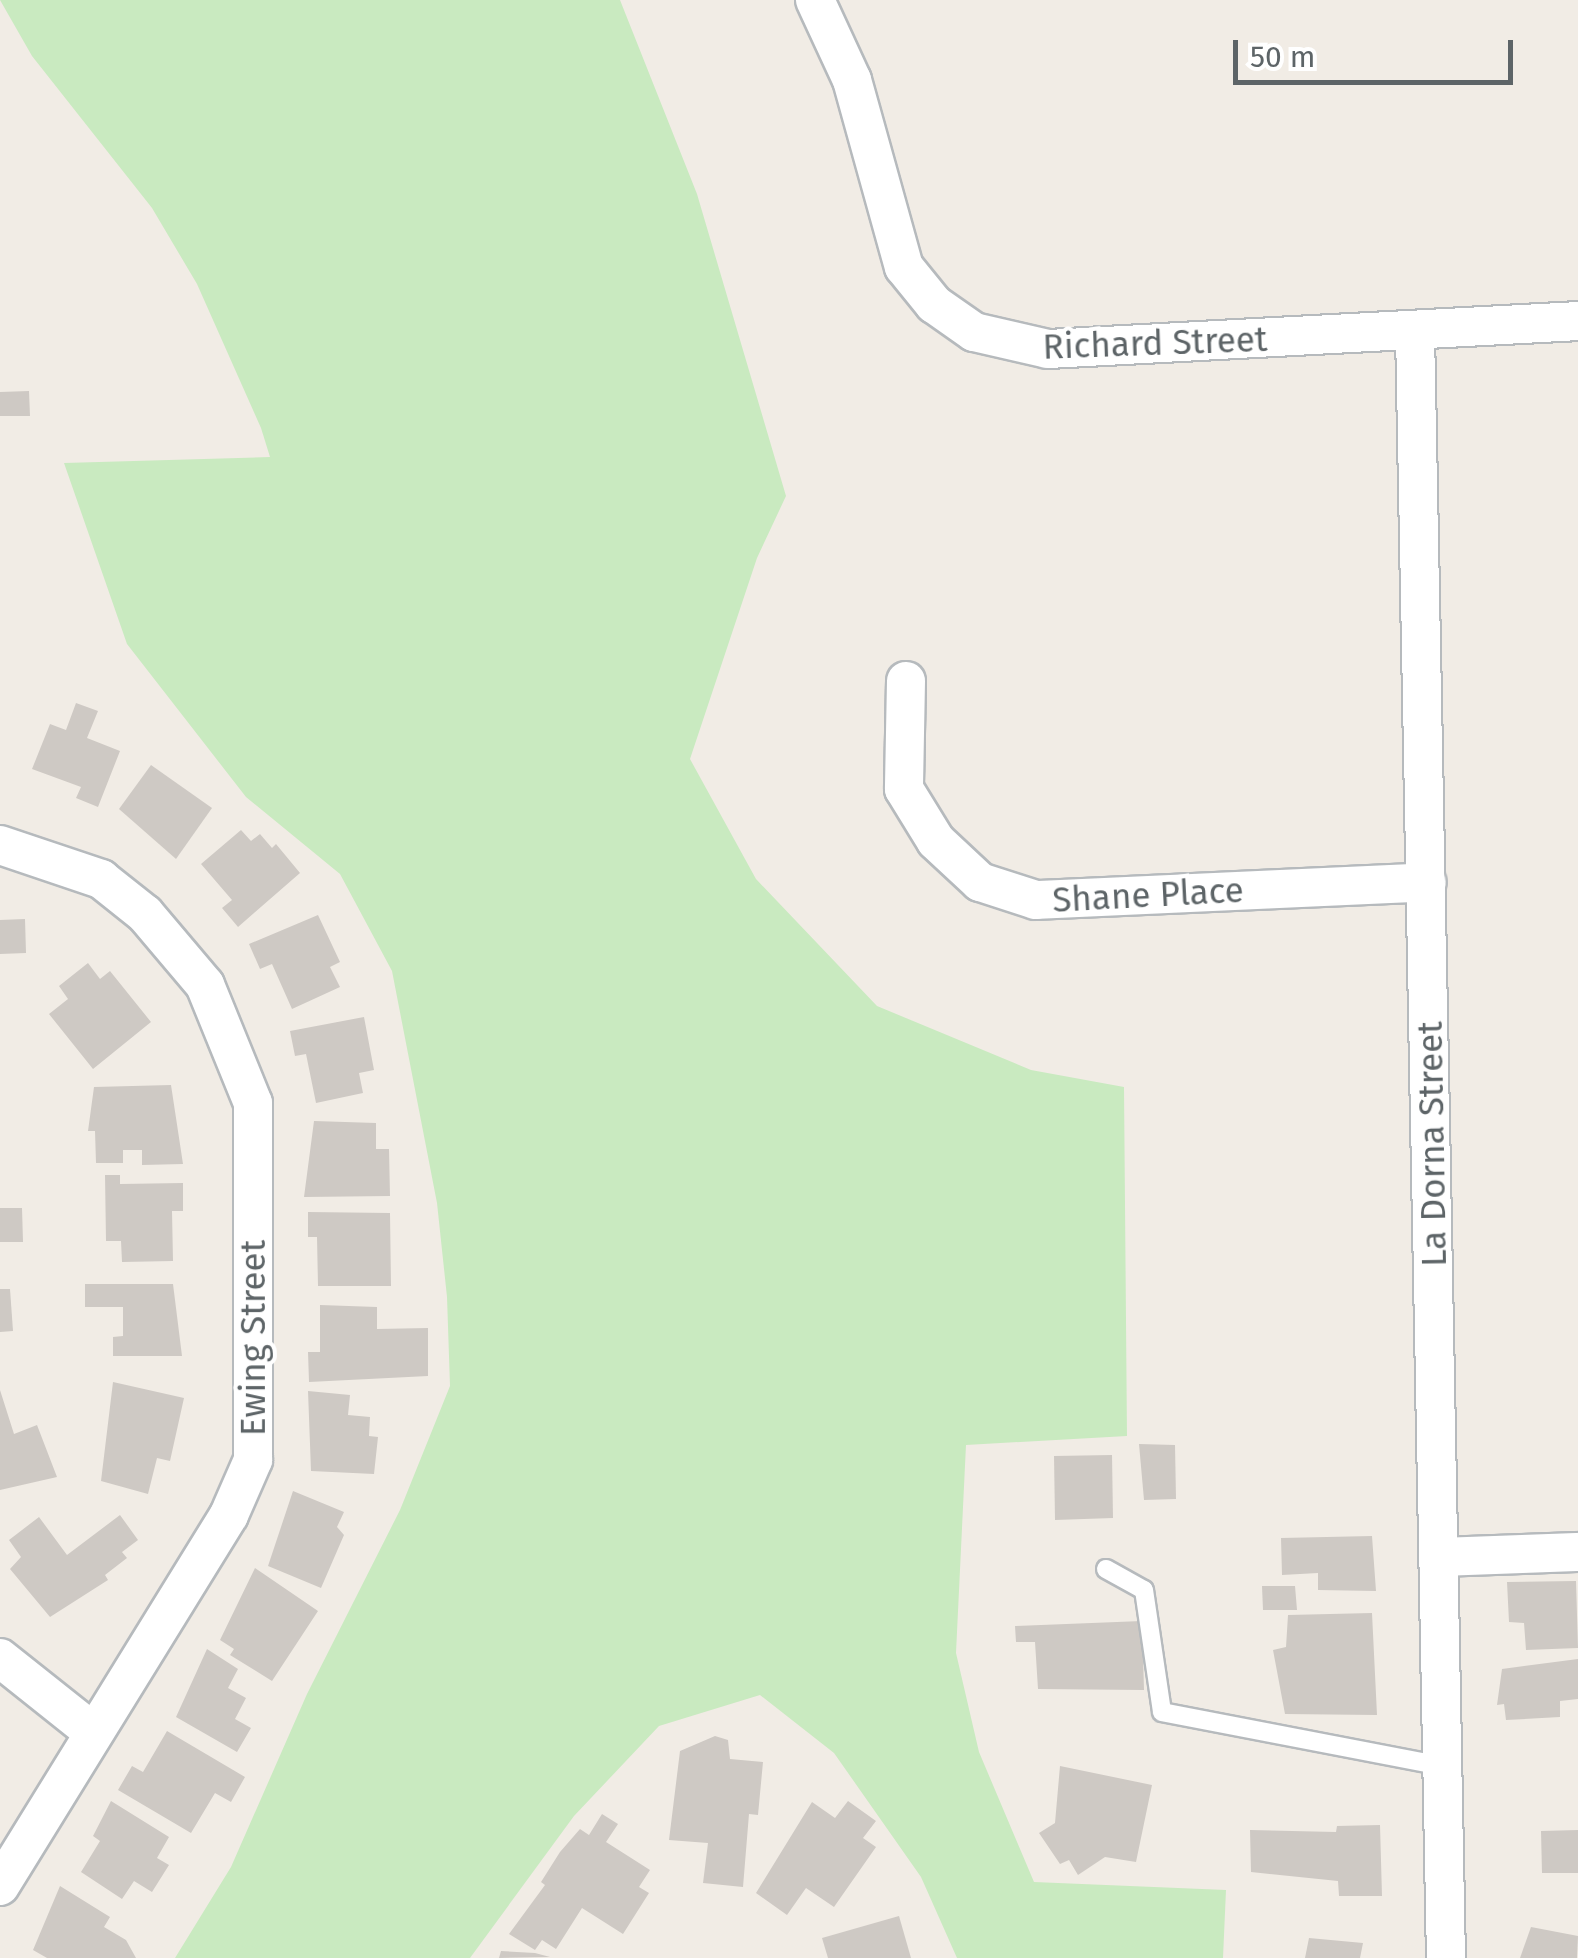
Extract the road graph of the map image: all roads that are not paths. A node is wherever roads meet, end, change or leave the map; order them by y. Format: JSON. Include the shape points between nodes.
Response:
{"nodes":[{"id":1,"x":815,"y":0,"type":"edge"},
{"id":2,"x":1578,"y":322,"type":"edge"},
{"id":3,"x":1415,"y":331,"type":"junction"},
{"id":4,"x":906,"y":681,"type":"dead end"},
{"id":5,"x":0,"y":846,"type":"edge"},
{"id":6,"x":1427,"y":882,"type":"junction"},
{"id":7,"x":1578,"y":1552,"type":"edge"},
{"id":8,"x":1439,"y":1558,"type":"junction"},
{"id":9,"x":1106,"y":1568,"type":"dead end"},
{"id":10,"x":0,"y":1658,"type":"edge"},
{"id":11,"x":93,"y":1732,"type":"junction"},
{"id":12,"x":1442,"y":1766,"type":"junction"},
{"id":13,"x":0,"y":1886,"type":"edge"},
{"id":14,"x":1446,"y":1958,"type":"edge"}],
"edges":[{"from":1,"to":3,"type":"street","name":"Richard Street","via":[[852,80],[904,267],[943,312],[998,342],[1048,350]]},
{"from":2,"to":3,"type":"street","name":"Richard Street"},
{"from":3,"to":6,"type":"street","name":"La Dorna Street"},
{"from":4,"to":6,"type":"street","name":"Shane Place","via":[[904,789],[936,841],[980,882],[1036,900]]},
{"from":5,"to":11,"type":"street","name":"Ewing Street","via":[[102,879],[146,914],[205,985],[253,1103],[253,1460],[229,1515]]},
{"from":6,"to":8,"type":"street","name":"La Dorna Street"},
{"from":7,"to":8,"type":"street"},
{"from":8,"to":12,"type":"street","name":"La Dorna Street"},
{"from":9,"to":12,"type":"lane","via":[[1144,1590],[1162,1712]]},
{"from":10,"to":11,"type":"street"},
{"from":11,"to":13,"type":"street","name":"Ewing Street"},
{"from":12,"to":14,"type":"street","name":"La Dorna Street"}]}
